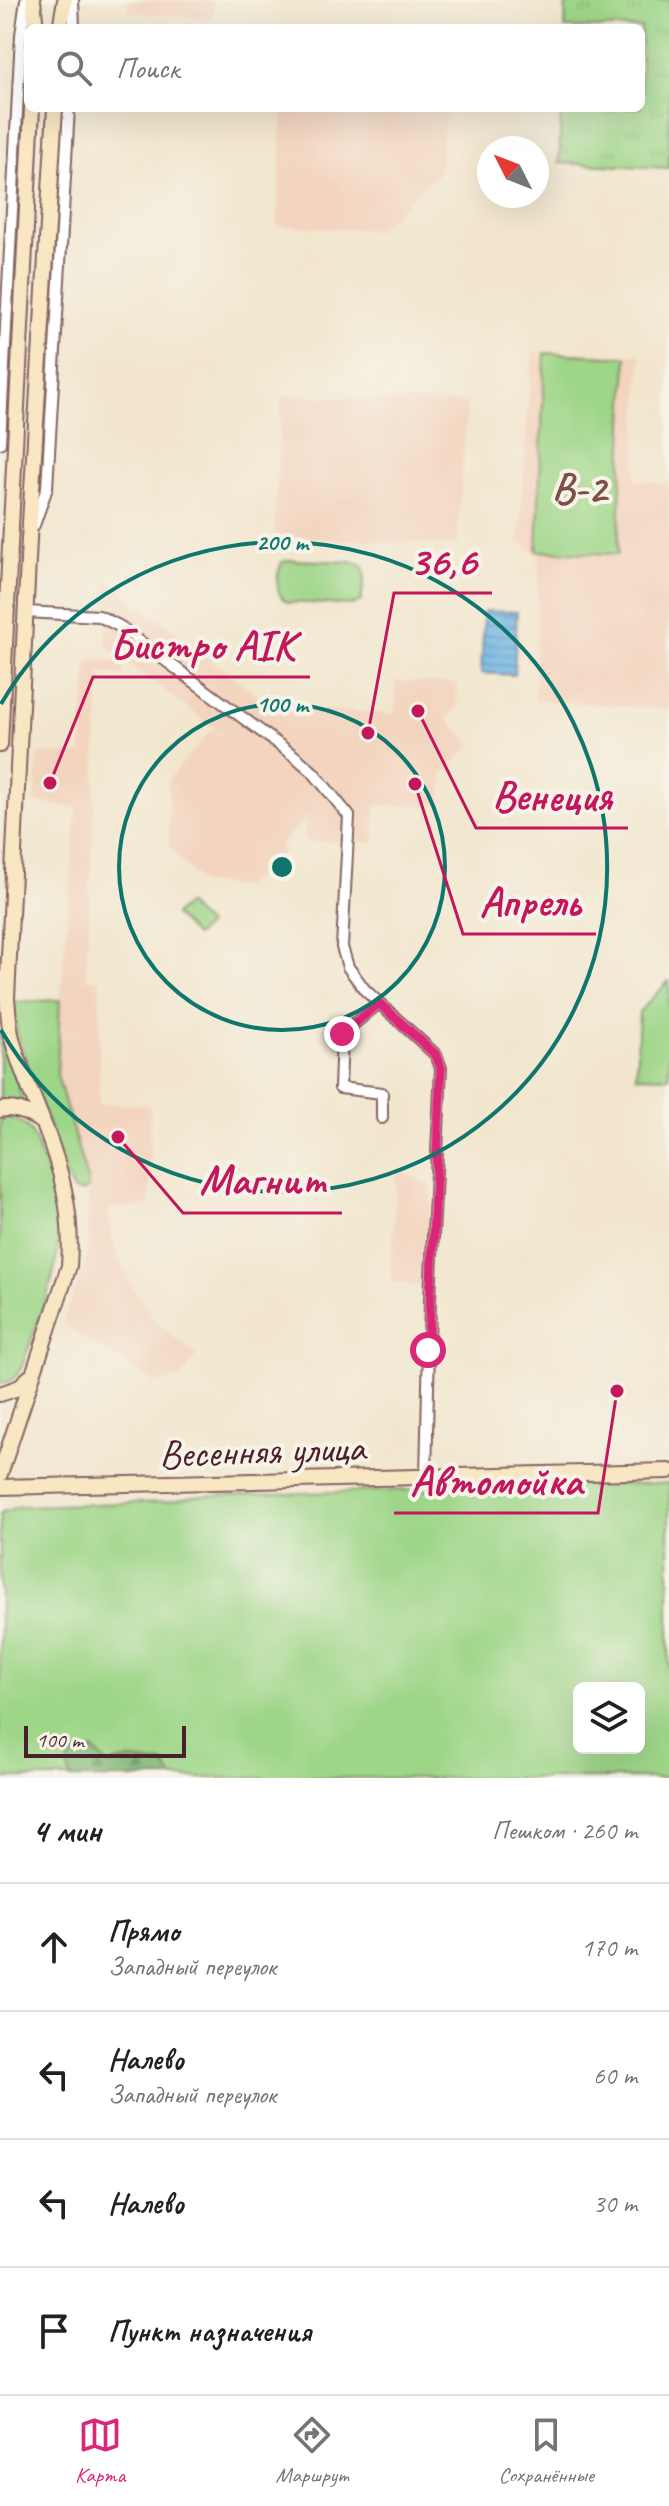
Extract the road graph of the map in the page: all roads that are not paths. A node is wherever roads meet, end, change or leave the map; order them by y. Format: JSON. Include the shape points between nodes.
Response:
{"nodes":[{"id":1,"x":26,"y":0,"type":"edge"},
{"id":2,"x":33,"y":0,"type":"edge"},
{"id":3,"x":65,"y":0,"type":"edge"},
{"id":4,"x":73,"y":0,"type":"edge"},
{"id":5,"x":36,"y":24,"type":"edge"},
{"id":6,"x":61,"y":24,"type":"edge"},
{"id":7,"x":74,"y":24,"type":"edge"},
{"id":8,"x":32,"y":112,"type":"edge"},
{"id":9,"x":55,"y":112,"type":"edge"},
{"id":10,"x":69,"y":112,"type":"edge"},
{"id":11,"x":0,"y":443,"type":"edge"},
{"id":12,"x":29,"y":539,"type":"junction"},
{"id":13,"x":26,"y":612,"type":"junction"},
{"id":14,"x":2,"y":670,"type":"edge"},
{"id":15,"x":0,"y":745,"type":"edge"},
{"id":16,"x":379,"y":1003,"type":"junction"},
{"id":17,"x":0,"y":1110,"type":"edge"},
{"id":18,"x":382,"y":1118,"type":"dead end"},
{"id":19,"x":43,"y":1122,"type":"junction"},
{"id":20,"x":32,"y":1375,"type":"junction"},
{"id":21,"x":0,"y":1394,"type":"edge"},
{"id":22,"x":669,"y":1471,"type":"edge"},
{"id":23,"x":0,"y":1474,"type":"edge"},
{"id":24,"x":426,"y":1477,"type":"junction"},
{"id":25,"x":0,"y":1487,"type":"edge"}],
"edges":[{"from":1,"to":11,"type":"street"},
{"from":2,"to":5,"type":"main road"},
{"from":3,"to":6,"type":"main road"},
{"from":4,"to":7,"type":"street"},
{"from":8,"to":14,"type":"main road"},
{"from":9,"to":12,"type":"main road"},
{"from":10,"to":12,"type":"street","via":[[47,488]]},
{"from":12,"to":13,"type":"main road"},
{"from":13,"to":16,"type":"street","via":[[99,616],[119,626],[313,772],[349,816],[342,947],[348,967]]},
{"from":13,"to":19,"type":"main road","via":[[7,998],[11,1034]]},
{"from":14,"to":15,"type":"main road"},
{"from":16,"to":18,"type":"street","via":[[342,1034],[340,1088],[382,1093]]},
{"from":16,"to":24,"type":"street","via":[[436,1055],[441,1068]]},
{"from":17,"to":19,"type":"main road","via":[[24,1112]]},
{"from":19,"to":20,"type":"main road","via":[[71,1233],[69,1266]]},
{"from":20,"to":21,"type":"main road","via":[[18,1388]]},
{"from":20,"to":23,"type":"main road"},
{"from":22,"to":24,"type":"main road","name":"Весенняя улица"},
{"from":24,"to":25,"type":"main road","name":"Весенняя улица"}]}
